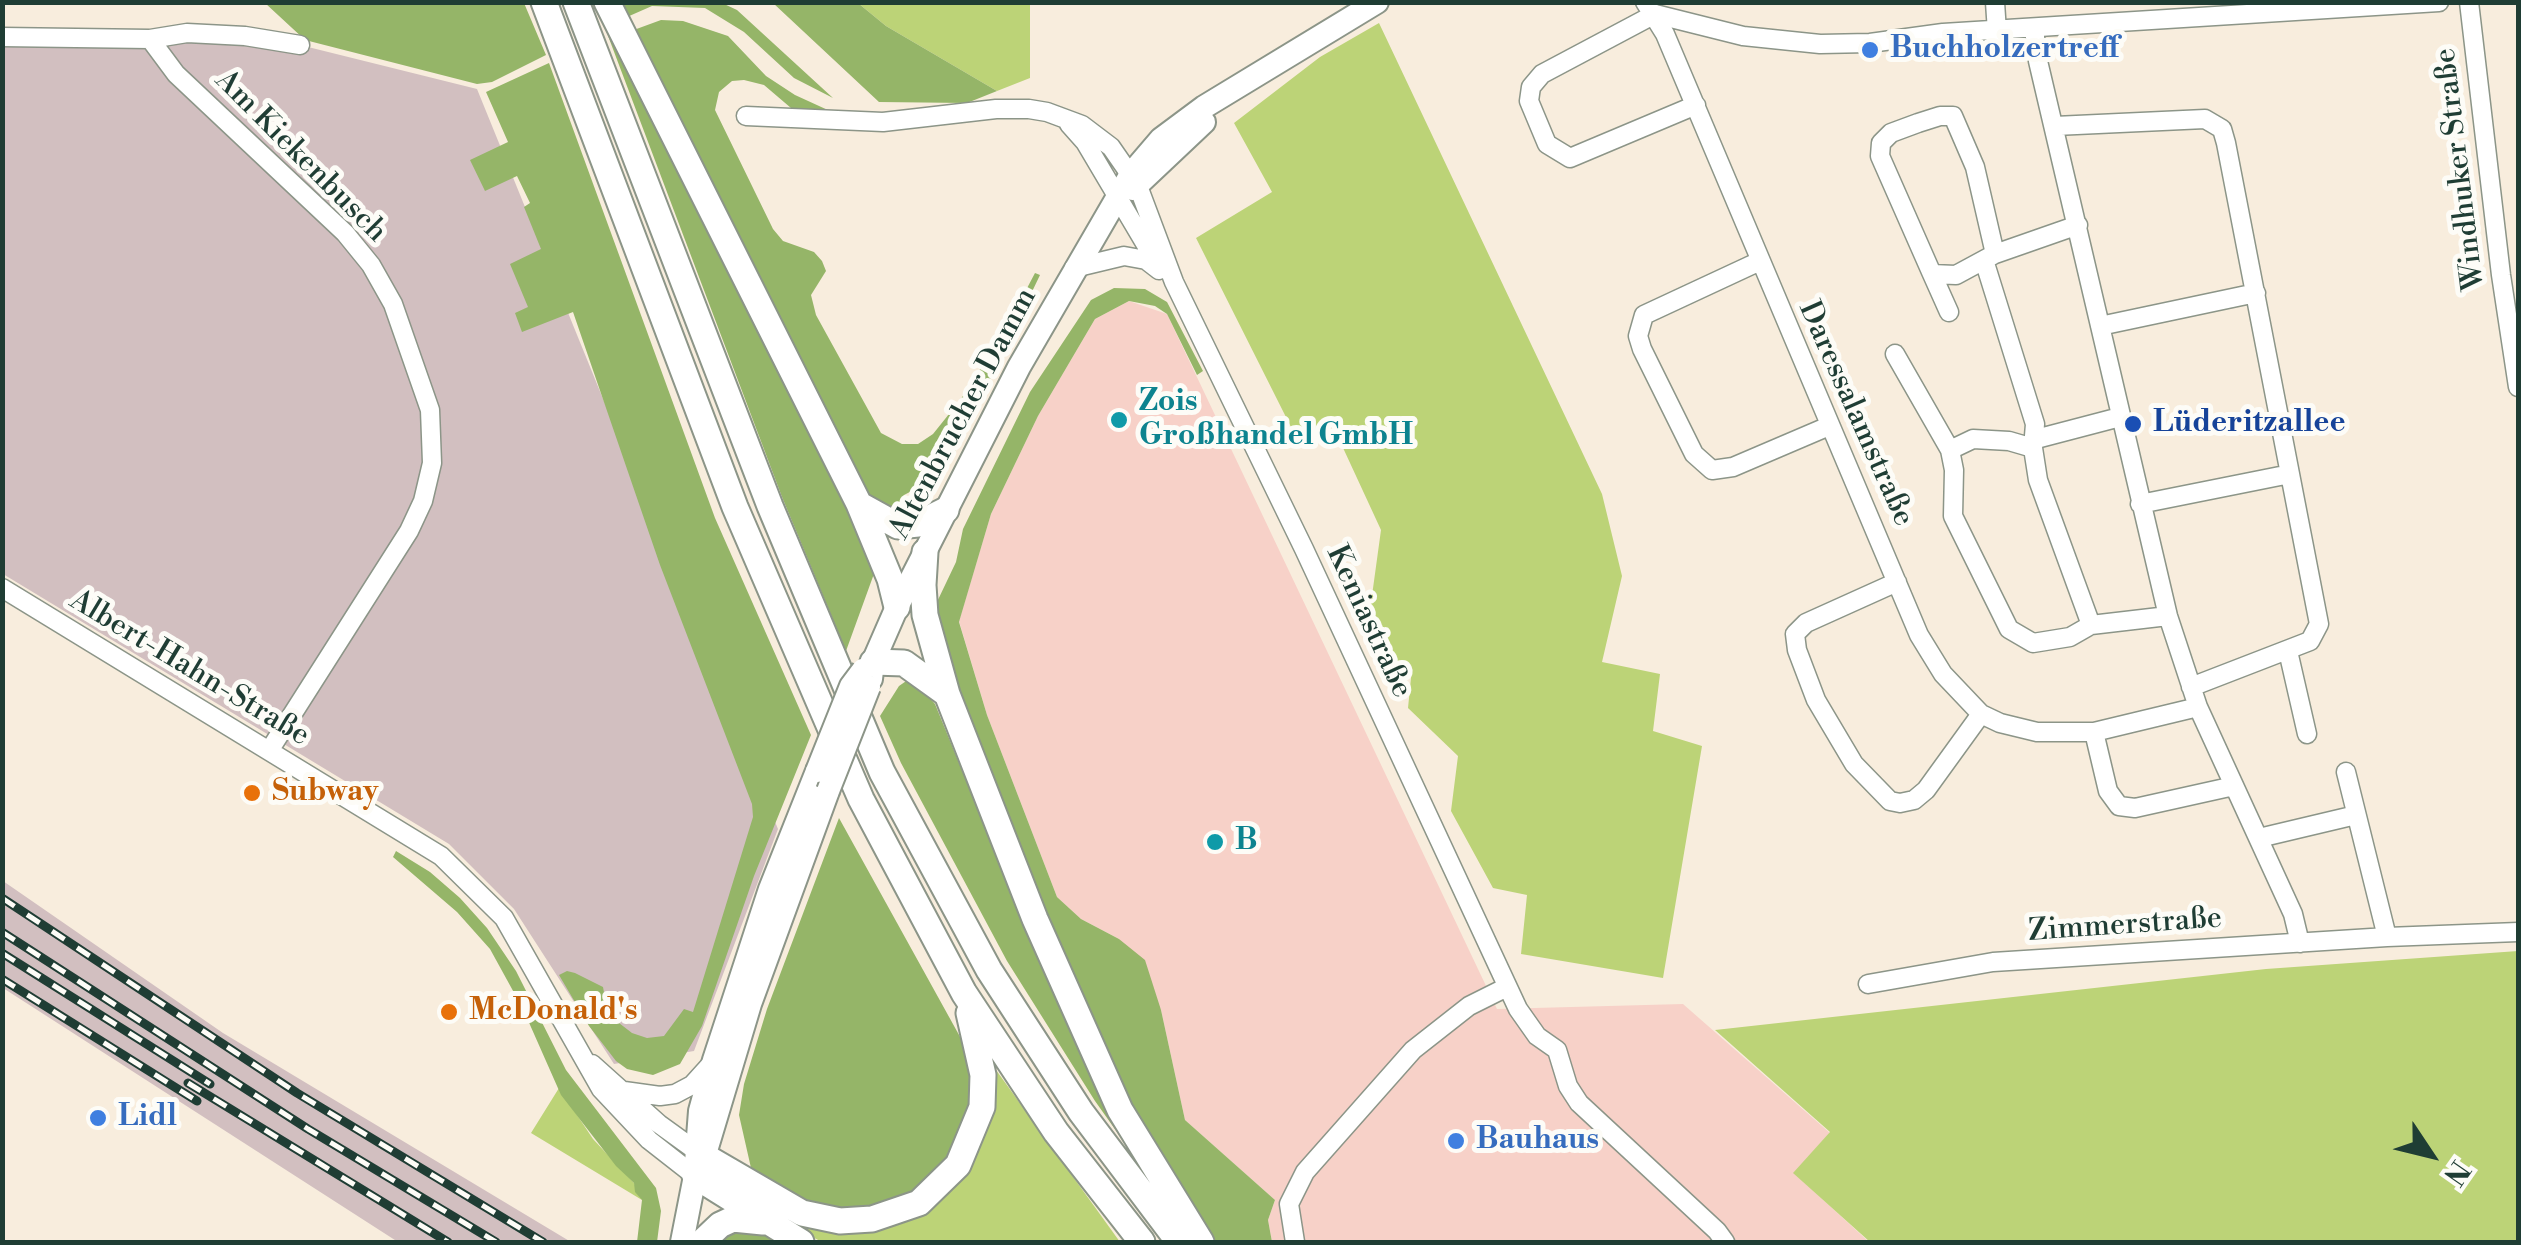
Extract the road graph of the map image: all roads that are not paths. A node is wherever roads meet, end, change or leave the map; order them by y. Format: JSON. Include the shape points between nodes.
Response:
{"nodes":[{"id":1,"x":544,"y":2,"type":"edge"},
{"id":2,"x":576,"y":2,"type":"edge"},
{"id":3,"x":608,"y":2,"type":"edge"},
{"id":4,"x":1378,"y":2,"type":"edge"},
{"id":5,"x":1995,"y":2,"type":"edge"},
{"id":6,"x":2439,"y":2,"type":"edge"},
{"id":7,"x":2469,"y":2,"type":"edge"},
{"id":8,"x":2427,"y":3,"type":"edge"},
{"id":9,"x":1650,"y":8,"type":"edge"},
{"id":10,"x":2163,"y":11,"type":"edge"},
{"id":11,"x":2034,"y":30,"type":"junction"},
{"id":12,"x":1998,"y":32,"type":"junction"},
{"id":13,"x":2,"y":37,"type":"edge"},
{"id":14,"x":150,"y":39,"type":"junction"},
{"id":15,"x":300,"y":46,"type":"dead end"},
{"id":16,"x":1696,"y":105,"type":"junction"},
{"id":17,"x":746,"y":116,"type":"dead end"},
{"id":18,"x":1062,"y":117,"type":"junction"},
{"id":19,"x":2055,"y":126,"type":"junction"},
{"id":20,"x":1129,"y":186,"type":"junction"},
{"id":21,"x":2078,"y":226,"type":"junction"},
{"id":22,"x":1989,"y":257,"type":"junction"},
{"id":23,"x":1760,"y":262,"type":"junction"},
{"id":24,"x":1074,"y":268,"type":"junction"},
{"id":25,"x":1932,"y":274,"type":"junction"},
{"id":26,"x":1174,"y":282,"type":"junction"},
{"id":27,"x":2256,"y":292,"type":"junction"},
{"id":28,"x":1949,"y":312,"type":"dead end"},
{"id":29,"x":2100,"y":326,"type":"junction"},
{"id":30,"x":1895,"y":354,"type":"dead end"},
{"id":31,"x":2518,"y":387,"type":"edge"},
{"id":32,"x":2120,"y":417,"type":"junction"},
{"id":33,"x":1829,"y":426,"type":"junction"},
{"id":34,"x":2035,"y":444,"type":"junction"},
{"id":35,"x":1950,"y":450,"type":"junction"},
{"id":36,"x":2290,"y":474,"type":"junction"},
{"id":37,"x":859,"y":504,"type":"junction"},
{"id":38,"x":2140,"y":504,"type":"junction"},
{"id":39,"x":946,"y":510,"type":"junction"},
{"id":40,"x":925,"y":552,"type":"junction"},
{"id":41,"x":1897,"y":582,"type":"junction"},
{"id":42,"x":2,"y":588,"type":"edge"},
{"id":43,"x":898,"y":608,"type":"junction"},
{"id":44,"x":2168,"y":616,"type":"junction"},
{"id":45,"x":2091,"y":625,"type":"junction"},
{"id":46,"x":2288,"y":652,"type":"junction"},
{"id":47,"x":868,"y":673,"type":"junction"},
{"id":48,"x":2191,"y":687,"type":"junction"},
{"id":49,"x":947,"y":694,"type":"junction"},
{"id":50,"x":2198,"y":707,"type":"junction"},
{"id":51,"x":1981,"y":714,"type":"junction"},
{"id":52,"x":2094,"y":732,"type":"junction"},
{"id":53,"x":2307,"y":734,"type":"dead end"},
{"id":54,"x":269,"y":750,"type":"junction"},
{"id":55,"x":2346,"y":772,"type":"dead end"},
{"id":56,"x":823,"y":781,"type":"junction"},
{"id":57,"x":2234,"y":786,"type":"junction"},
{"id":58,"x":2356,"y":815,"type":"junction"},
{"id":59,"x":2259,"y":838,"type":"junction"},
{"id":60,"x":2518,"y":932,"type":"edge"},
{"id":61,"x":2387,"y":937,"type":"junction"},
{"id":62,"x":2300,"y":943,"type":"junction"},
{"id":63,"x":1868,"y":984,"type":"dead end"},
{"id":64,"x":1507,"y":987,"type":"junction"},
{"id":65,"x":964,"y":993,"type":"junction"},
{"id":66,"x":584,"y":1056,"type":"junction"},
{"id":67,"x":714,"y":1060,"type":"junction"},
{"id":68,"x":622,"y":1091,"type":"junction"},
{"id":69,"x":698,"y":1160,"type":"junction"},
{"id":70,"x":767,"y":1222,"type":"junction"},
{"id":71,"x":682,"y":1242,"type":"edge"},
{"id":72,"x":702,"y":1242,"type":"edge"},
{"id":73,"x":801,"y":1242,"type":"edge"},
{"id":74,"x":1142,"y":1242,"type":"edge"},
{"id":75,"x":1179,"y":1242,"type":"edge"},
{"id":76,"x":1202,"y":1242,"type":"edge"},
{"id":77,"x":1295,"y":1242,"type":"edge"},
{"id":78,"x":1725,"y":1242,"type":"edge"}],
"edges":[{"from":1,"to":65,"type":"highway","via":[[735,506],[861,800]]},
{"from":2,"to":75,"type":"highway","via":[[770,506],[882,772],[989,970],[1081,1112]]},
{"from":3,"to":37,"type":"highway"},
{"from":4,"to":20,"type":"main road","name":"Altenbrucher Damm","via":[[1160,139]]},
{"from":5,"to":12,"type":"street"},
{"from":6,"to":8,"type":"street"},
{"from":7,"to":31,"type":"street","name":"Windhuker Straße"},
{"from":8,"to":10,"type":"street"},
{"from":9,"to":12,"type":"street","via":[[1743,36],[1820,44]]},
{"from":9,"to":16,"type":"street","name":"Daressalamstraße"},
{"from":9,"to":16,"type":"street","via":[[1531,87],[1529,101],[1547,144],[1570,158]]},
{"from":10,"to":11,"type":"street"},
{"from":11,"to":12,"type":"street"},
{"from":11,"to":19,"type":"street"},
{"from":13,"to":14,"type":"street"},
{"from":14,"to":15,"type":"street","via":[[245,36]]},
{"from":14,"to":54,"type":"street","name":"Am Kiekenbusch","via":[[176,74],[371,265],[430,410],[432,463],[423,501]]},
{"from":16,"to":23,"type":"street","name":"Daressalamstraße"},
{"from":17,"to":18,"type":"street","via":[[884,122],[1029,109]]},
{"from":18,"to":20,"type":"street"},
{"from":18,"to":20,"type":"street","via":[[1111,147]]},
{"from":19,"to":21,"type":"street"},
{"from":19,"to":27,"type":"street","via":[[2214,122],[2226,142]]},
{"from":20,"to":24,"type":"main road","name":"Altenbrucher Damm"},
{"from":20,"to":26,"type":"street","name":"Keniastraße","via":[[1146,245]]},
{"from":21,"to":22,"type":"street"},
{"from":21,"to":29,"type":"street"},
{"from":22,"to":25,"type":"street","via":[[1956,275]]},
{"from":22,"to":25,"type":"street","via":[[1975,166],[1952,116],[1940,116],[1892,133],[1881,142],[1880,156]]},
{"from":22,"to":34,"type":"street","via":[[2036,424]]},
{"from":23,"to":33,"type":"street","name":"Daressalamstraße"},
{"from":23,"to":33,"type":"street","via":[[1644,315],[1642,349],[1694,454],[1712,470]]},
{"from":24,"to":26,"type":"street","via":[[1124,256],[1146,260]]},
{"from":24,"to":39,"type":"main road","name":"Altenbrucher Damm"},
{"from":25,"to":28,"type":"street"},
{"from":26,"to":64,"type":"street","name":"Keniastraße"},
{"from":27,"to":29,"type":"street"},
{"from":27,"to":36,"type":"street"},
{"from":29,"to":32,"type":"street"},
{"from":30,"to":35,"type":"street"},
{"from":32,"to":34,"type":"street"},
{"from":32,"to":38,"type":"street"},
{"from":33,"to":41,"type":"street","name":"Daressalamstraße"},
{"from":34,"to":35,"type":"street","via":[[1973,439]]},
{"from":34,"to":45,"type":"street","via":[[2038,480]]},
{"from":35,"to":45,"type":"street","via":[[1953,516],[2008,629],[2034,643],[2070,637]]},
{"from":36,"to":38,"type":"street"},
{"from":36,"to":46,"type":"street","via":[[2319,624],[2310,641]]},
{"from":37,"to":39,"type":"highway","via":[[898,526]]},
{"from":37,"to":43,"type":"highway"},
{"from":38,"to":44,"type":"street"},
{"from":39,"to":40,"type":"main road","name":"Altenbrucher Damm"},
{"from":40,"to":43,"type":"main road","name":"Altenbrucher Damm"},
{"from":40,"to":49,"type":"highway","via":[[925,615]]},
{"from":41,"to":51,"type":"street","name":"Daressalamstraße","via":[[1943,674]]},
{"from":41,"to":51,"type":"street","via":[[1795,634],[1816,700],[1854,764],[1890,801],[1914,800]]},
{"from":42,"to":54,"type":"street","name":"Albert-Hahn-Straße"},
{"from":43,"to":47,"type":"main road","name":"Altenbrucher Damm"},
{"from":44,"to":45,"type":"street"},
{"from":44,"to":48,"type":"street"},
{"from":46,"to":48,"type":"street"},
{"from":46,"to":53,"type":"street"},
{"from":47,"to":49,"type":"highway","via":[[904,663]]},
{"from":47,"to":56,"type":"main road","name":"Altenbrucher Damm","bridge":true},
{"from":48,"to":50,"type":"street"},
{"from":49,"to":76,"type":"highway","via":[[1035,919],[1120,1110]]},
{"from":50,"to":52,"type":"street","name":"Daressalamstraße"},
{"from":50,"to":57,"type":"street"},
{"from":51,"to":52,"type":"street","name":"Daressalamstraße","via":[[2037,732]]},
{"from":52,"to":57,"type":"street","via":[[2108,792],[2118,806]]},
{"from":54,"to":66,"type":"street","name":"Albert-Hahn-Straße","via":[[442,856],[474,885],[504,918]]},
{"from":55,"to":58,"type":"street"},
{"from":56,"to":67,"type":"main road","name":"Altenbrucher Damm","via":[[770,888]]},
{"from":56,"to":69,"type":"main road","name":"Altenbrucher Damm"},
{"from":57,"to":59,"type":"street"},
{"from":58,"to":59,"type":"street"},
{"from":58,"to":61,"type":"street"},
{"from":59,"to":62,"type":"street"},
{"from":60,"to":61,"type":"street","name":"Zimmerstraße"},
{"from":61,"to":62,"type":"street","name":"Zimmerstraße"},
{"from":62,"to":63,"type":"street","name":"Zimmerstraße","via":[[1993,962]]},
{"from":64,"to":77,"type":"street","via":[[1469,1006],[1414,1050],[1305,1172],[1289,1204]]},
{"from":64,"to":78,"type":"street","name":"Keniastraße","via":[[1537,1036],[1557,1050],[1578,1103]]},
{"from":65,"to":69,"type":"highway","via":[[983,1076],[982,1108],[958,1164],[919,1203],[872,1219],[840,1221],[802,1212]]},
{"from":65,"to":74,"type":"highway","via":[[1056,1132]]},
{"from":66,"to":68,"type":"street","name":"Albert-Hahn-Straße"},
{"from":66,"to":69,"type":"street","name":"Albert-Hahn-Straße","via":[[628,1119]]},
{"from":67,"to":68,"type":"street","via":[[676,1094]]},
{"from":67,"to":69,"type":"main road","name":"Altenbrucher Damm","via":[[700,1111]]},
{"from":68,"to":69,"type":"street","name":"Albert-Hahn-Straße"},
{"from":69,"to":70,"type":"highway"},
{"from":69,"to":71,"type":"main road","name":"Altenbrucher Damm"},
{"from":70,"to":72,"type":"highway","via":[[732,1220]]},
{"from":70,"to":73,"type":"highway"}]}
